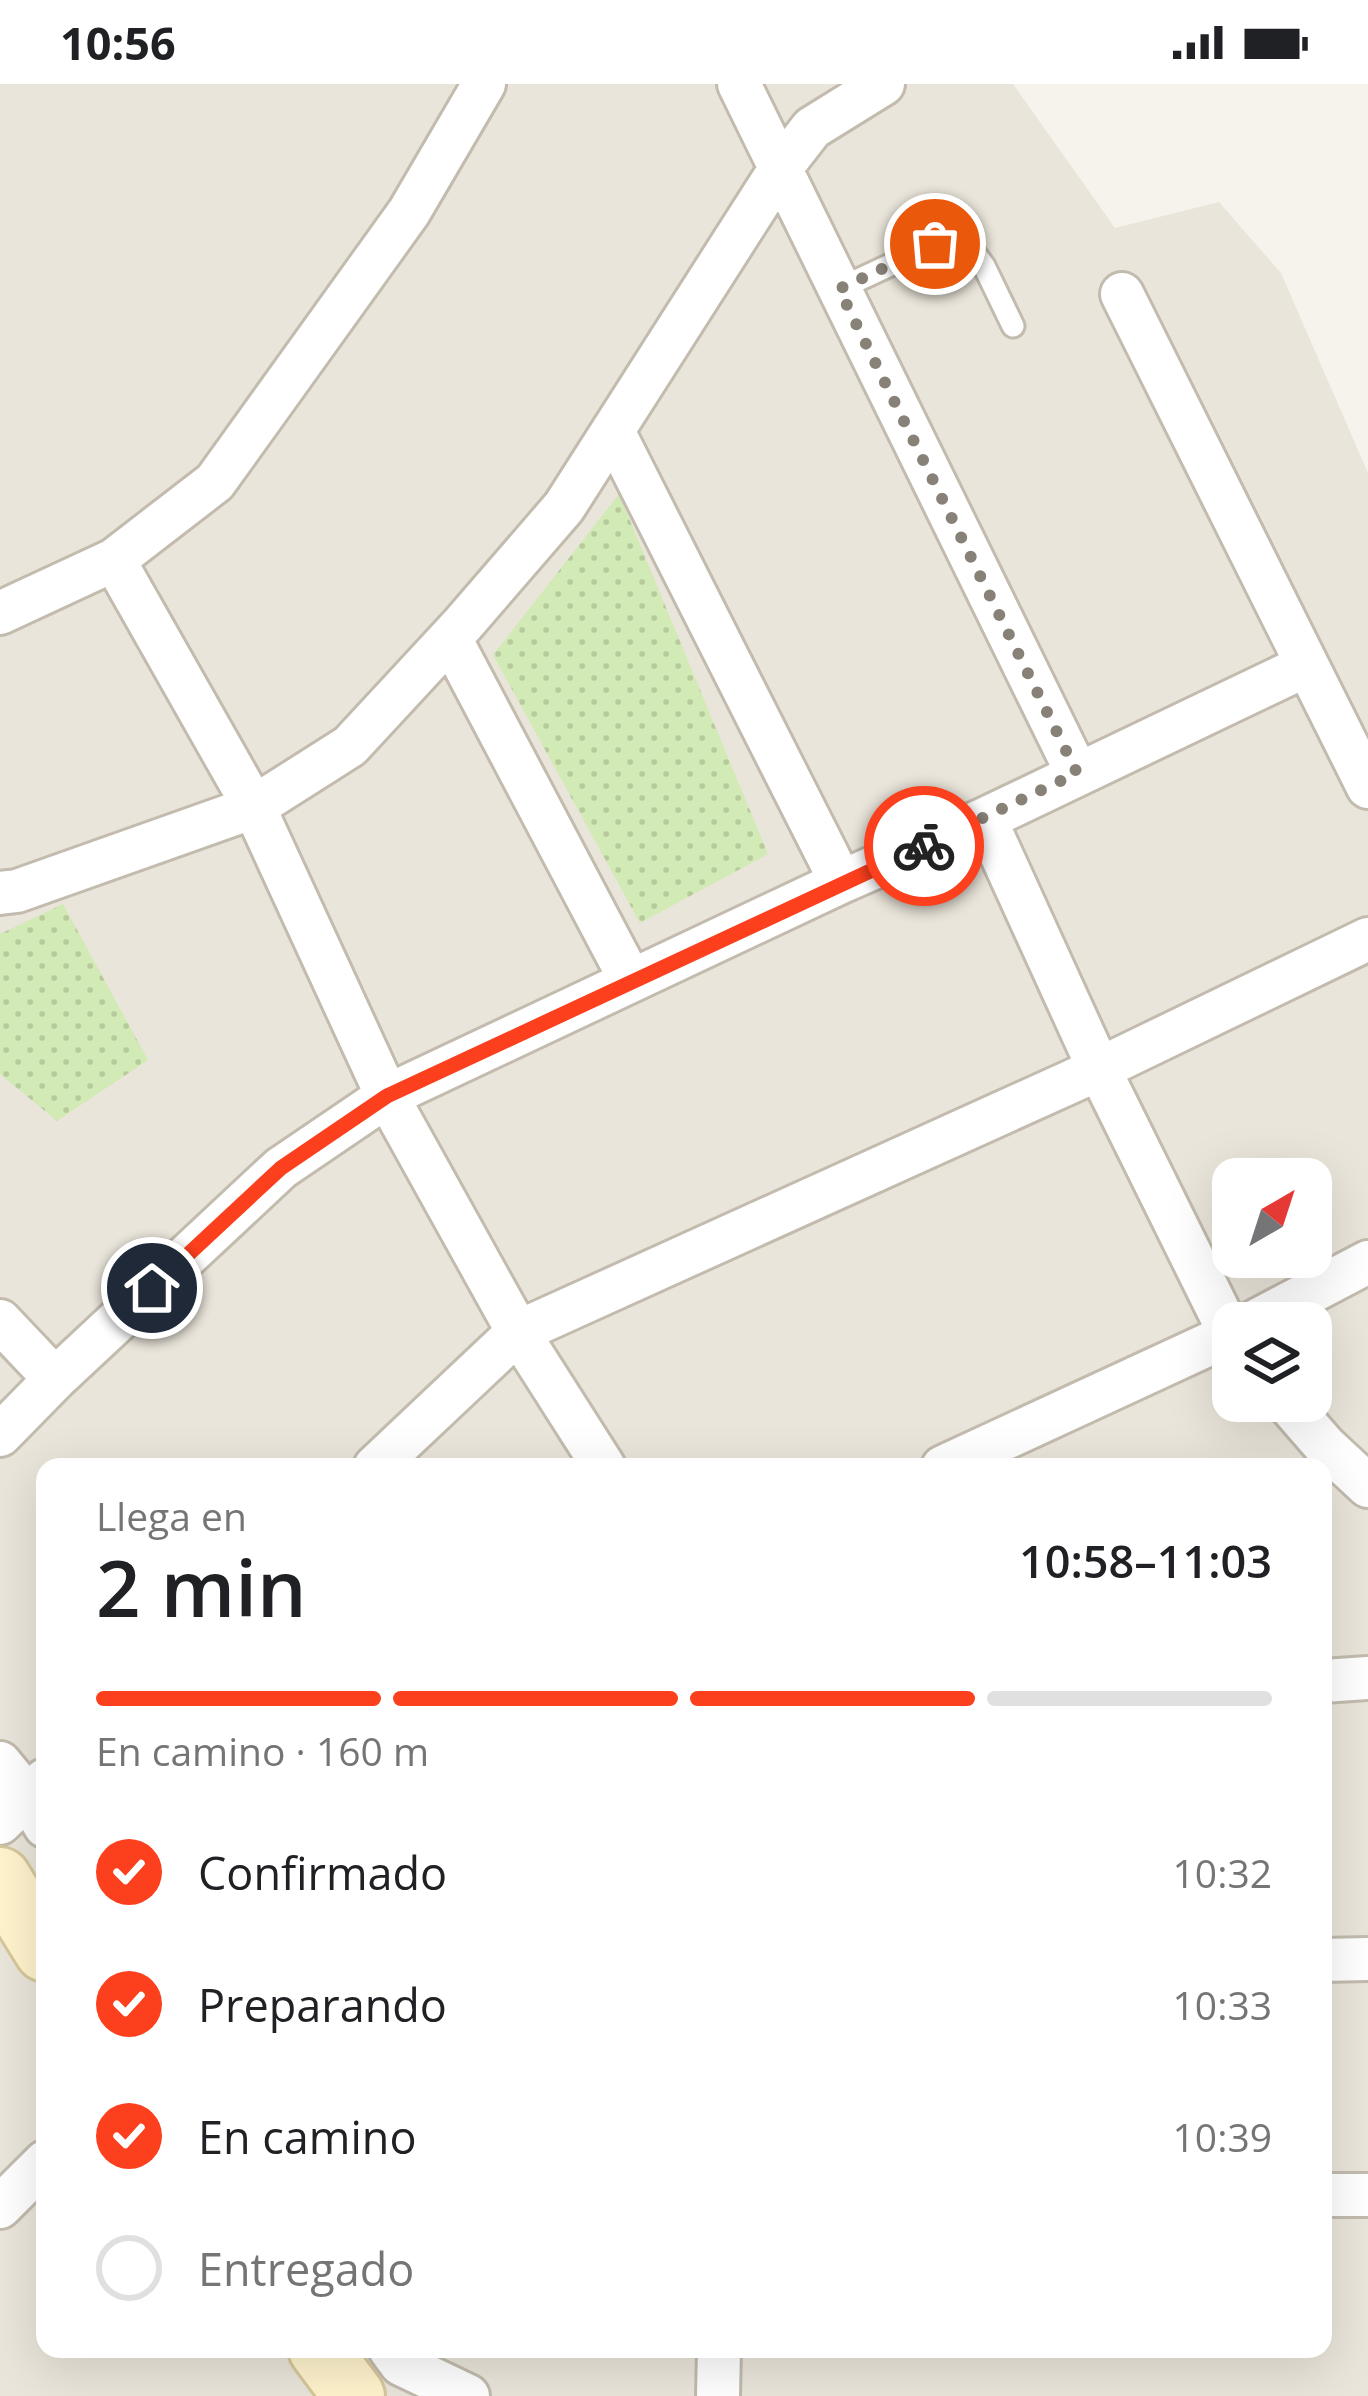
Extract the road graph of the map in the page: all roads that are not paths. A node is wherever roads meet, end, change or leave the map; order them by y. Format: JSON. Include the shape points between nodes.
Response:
{"nodes":[{"id":1,"x":484,"y":84,"type":"edge"},
{"id":2,"x":739,"y":84,"type":"edge"},
{"id":3,"x":883,"y":84,"type":"edge"},
{"id":4,"x":780,"y":170,"type":"junction"},
{"id":5,"x":839,"y":289,"type":"junction"},
{"id":6,"x":1122,"y":294,"type":"dead end"},
{"id":7,"x":1012,"y":326,"type":"dead end"},
{"id":8,"x":613,"y":431,"type":"junction"},
{"id":9,"x":114,"y":560,"type":"junction"},
{"id":10,"x":0,"y":613,"type":"edge"},
{"id":11,"x":449,"y":638,"type":"junction"},
{"id":12,"x":1307,"y":665,"type":"junction"},
{"id":13,"x":1077,"y":773,"type":"junction"},
{"id":14,"x":1368,"y":787,"type":"edge"},
{"id":15,"x":254,"y":806,"type":"junction"},
{"id":16,"x":985,"y":819,"type":"junction"},
{"id":17,"x":841,"y":882,"type":"junction"},
{"id":18,"x":0,"y":893,"type":"edge"},
{"id":19,"x":1368,"y":939,"type":"edge"},
{"id":20,"x":631,"y":981,"type":"junction"},
{"id":21,"x":1099,"y":1069,"type":"junction"},
{"id":22,"x":387,"y":1096,"type":"junction"},
{"id":23,"x":1368,"y":1262,"type":"edge"},
{"id":24,"x":1221,"y":1302,"type":"edge"},
{"id":25,"x":1294,"y":1302,"type":"edge"},
{"id":26,"x":0,"y":1321,"type":"edge"},
{"id":27,"x":518,"y":1332,"type":"junction"},
{"id":28,"x":1212,"y":1344,"type":"edge"},
{"id":29,"x":55,"y":1379,"type":"junction"},
{"id":30,"x":1304,"y":1422,"type":"edge"},
{"id":31,"x":0,"y":1435,"type":"edge"},
{"id":32,"x":385,"y":1458,"type":"edge"},
{"id":33,"x":598,"y":1458,"type":"edge"},
{"id":34,"x":963,"y":1458,"type":"edge"},
{"id":35,"x":1368,"y":1486,"type":"edge"},
{"id":36,"x":1368,"y":1678,"type":"edge"},
{"id":37,"x":1332,"y":1680,"type":"edge"},
{"id":38,"x":0,"y":1762,"type":"edge"},
{"id":39,"x":29,"y":1806,"type":"edge"},
{"id":40,"x":2,"y":1885,"type":"edge"},
{"id":41,"x":36,"y":1937,"type":"edge"},
{"id":42,"x":1368,"y":1959,"type":"edge"},
{"id":43,"x":1332,"y":1960,"type":"edge"},
{"id":44,"x":36,"y":2171,"type":"edge"},
{"id":45,"x":1368,"y":2194,"type":"edge"},
{"id":46,"x":1332,"y":2195,"type":"edge"},
{"id":47,"x":0,"y":2207,"type":"edge"},
{"id":48,"x":342,"y":2358,"type":"edge"},
{"id":49,"x":719,"y":2358,"type":"edge"},
{"id":50,"x":387,"y":2376,"type":"edge"},
{"id":51,"x":468,"y":2396,"type":"edge"},
{"id":52,"x":718,"y":2396,"type":"edge"}],
"edges":[{"from":1,"to":9,"type":"street","via":[[409,212],[215,482]]},
{"from":2,"to":4,"type":"street"},
{"from":3,"to":4,"type":"street","via":[[812,128]]},
{"from":4,"to":5,"type":"street"},
{"from":4,"to":8,"type":"street"},
{"from":5,"to":7,"type":"lane","via":[[954,241],[984,266]]},
{"from":5,"to":13,"type":"street"},
{"from":6,"to":12,"type":"street"},
{"from":8,"to":11,"type":"street","via":[[564,507]]},
{"from":8,"to":17,"type":"street"},
{"from":9,"to":10,"type":"street"},
{"from":9,"to":15,"type":"street"},
{"from":11,"to":15,"type":"street","via":[[350,746]]},
{"from":11,"to":20,"type":"street"},
{"from":12,"to":13,"type":"street"},
{"from":12,"to":14,"type":"street"},
{"from":13,"to":16,"type":"street"},
{"from":15,"to":18,"type":"street"},
{"from":15,"to":22,"type":"street"},
{"from":16,"to":17,"type":"street"},
{"from":16,"to":21,"type":"street"},
{"from":17,"to":20,"type":"street"},
{"from":19,"to":21,"type":"street"},
{"from":20,"to":22,"type":"street"},
{"from":21,"to":24,"type":"street"},
{"from":21,"to":27,"type":"street"},
{"from":22,"to":27,"type":"street"},
{"from":22,"to":29,"type":"street","via":[[281,1168]]},
{"from":23,"to":25,"type":"street"},
{"from":26,"to":29,"type":"street"},
{"from":27,"to":32,"type":"street"},
{"from":27,"to":33,"type":"street"},
{"from":28,"to":34,"type":"street"},
{"from":29,"to":31,"type":"street"},
{"from":30,"to":35,"type":"street"},
{"from":36,"to":37,"type":"street"},
{"from":38,"to":39,"type":"street"},
{"from":40,"to":41,"type":"street"},
{"from":42,"to":43,"type":"street"},
{"from":44,"to":47,"type":"street"},
{"from":45,"to":46,"type":"street"},
{"from":48,"to":50,"type":"street"},
{"from":49,"to":52,"type":"street"},
{"from":50,"to":51,"type":"street"}]}
